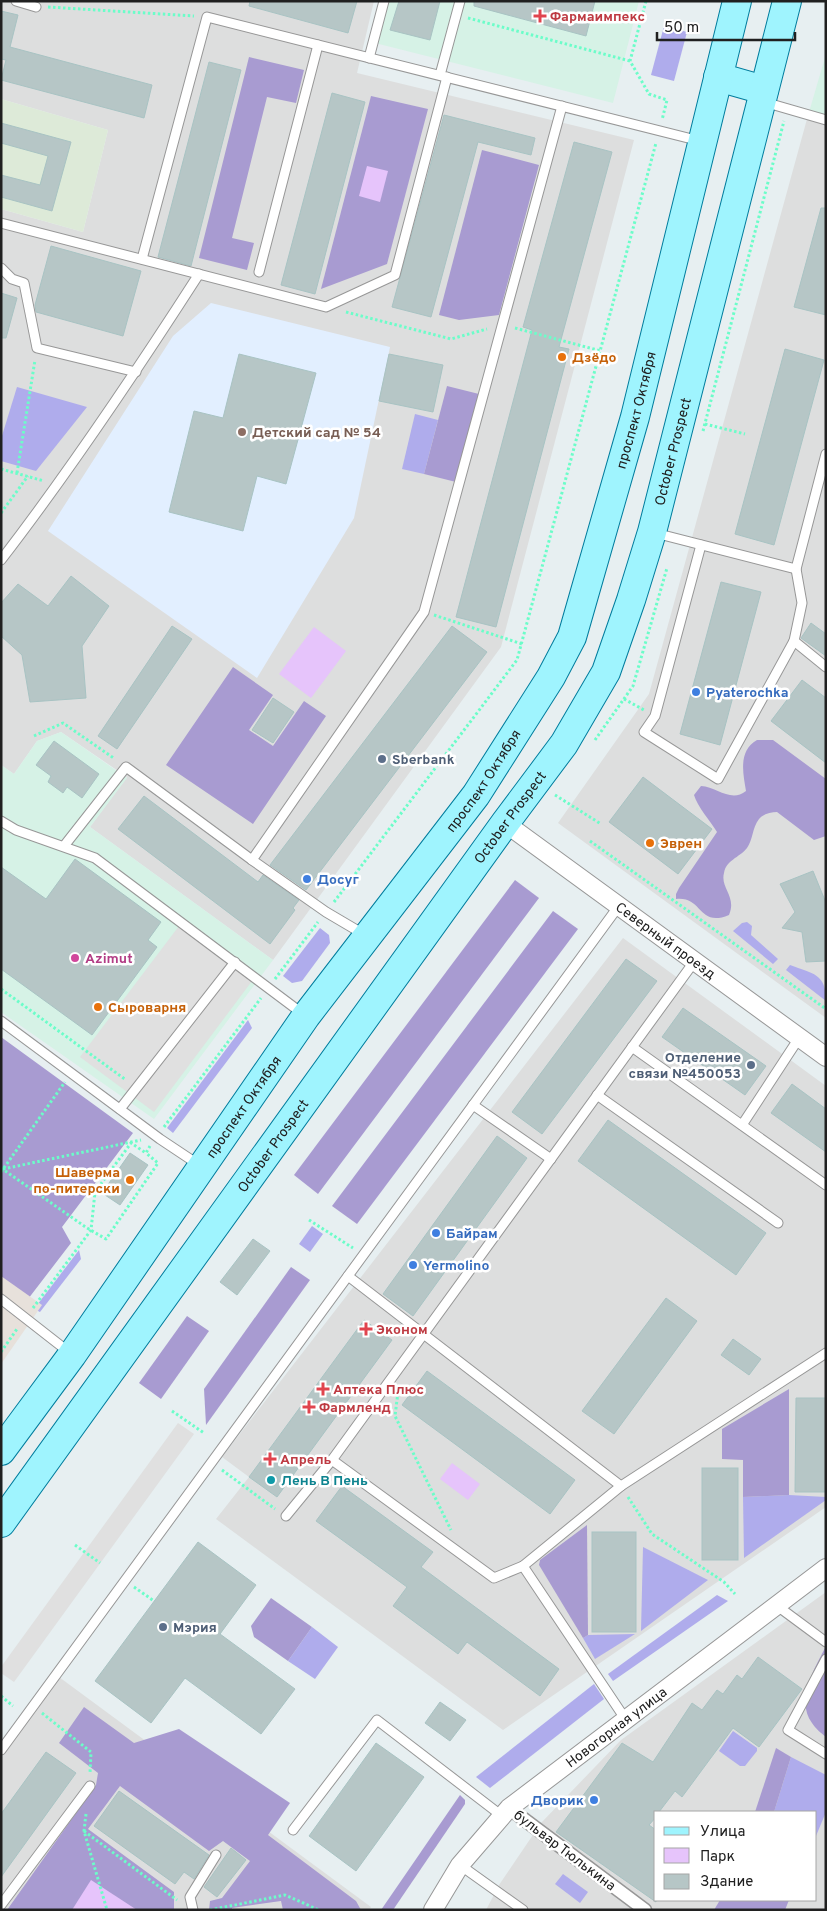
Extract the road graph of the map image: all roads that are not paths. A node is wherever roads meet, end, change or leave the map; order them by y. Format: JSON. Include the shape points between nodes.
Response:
{"nodes":[{"id":1,"x":16,"y":1,"type":"edge"},
{"id":2,"x":384,"y":1,"type":"edge"},
{"id":3,"x":460,"y":1,"type":"edge"},
{"id":4,"x":737,"y":1,"type":"edge"},
{"id":5,"x":787,"y":1,"type":"edge"},
{"id":6,"x":36,"y":6,"type":"road end"},
{"id":7,"x":318,"y":45,"type":"junction"},
{"id":8,"x":369,"y":58,"type":"junction"},
{"id":9,"x":443,"y":76,"type":"junction"},
{"id":10,"x":718,"y":77,"type":"junction"},
{"id":11,"x":763,"y":96,"type":"junction"},
{"id":12,"x":562,"y":106,"type":"junction"},
{"id":13,"x":826,"y":120,"type":"edge"},
{"id":14,"x":701,"y":142,"type":"junction"},
{"id":15,"x":1,"y":222,"type":"edge"},
{"id":16,"x":142,"y":259,"type":"junction"},
{"id":17,"x":1,"y":268,"type":"edge"},
{"id":18,"x":259,"y":272,"type":"dead end"},
{"id":19,"x":199,"y":274,"type":"junction"},
{"id":20,"x":136,"y":372,"type":"junction"},
{"id":21,"x":826,"y":454,"type":"edge"},
{"id":22,"x":652,"y":532,"type":"junction"},
{"id":23,"x":701,"y":545,"type":"junction"},
{"id":24,"x":1,"y":560,"type":"edge"},
{"id":25,"x":796,"y":569,"type":"junction"},
{"id":26,"x":794,"y":641,"type":"junction"},
{"id":27,"x":826,"y":667,"type":"edge"},
{"id":28,"x":1,"y":821,"type":"edge"},
{"id":29,"x":505,"y":823,"type":"junction"},
{"id":30,"x":64,"y":846,"type":"junction"},
{"id":31,"x":252,"y":860,"type":"junction"},
{"id":32,"x":618,"y":907,"type":"junction"},
{"id":33,"x":367,"y":937,"type":"junction"},
{"id":34,"x":235,"y":962,"type":"junction"},
{"id":35,"x":694,"y":962,"type":"junction"},
{"id":36,"x":306,"y":1016,"type":"junction"},
{"id":37,"x":1,"y":1021,"type":"edge"},
{"id":38,"x":799,"y":1038,"type":"junction"},
{"id":39,"x":632,"y":1047,"type":"junction"},
{"id":40,"x":826,"y":1057,"type":"edge"},
{"id":41,"x":597,"y":1095,"type":"junction"},
{"id":42,"x":473,"y":1105,"type":"junction"},
{"id":43,"x":120,"y":1109,"type":"junction"},
{"id":44,"x":742,"y":1125,"type":"junction"},
{"id":45,"x":551,"y":1159,"type":"junction"},
{"id":46,"x":202,"y":1167,"type":"junction"},
{"id":47,"x":826,"y":1185,"type":"edge"},
{"id":48,"x":778,"y":1223,"type":"dead end"},
{"id":49,"x":348,"y":1276,"type":"junction"},
{"id":50,"x":1,"y":1299,"type":"edge"},
{"id":51,"x":424,"y":1335,"type":"junction"},
{"id":52,"x":826,"y":1352,"type":"edge"},
{"id":53,"x":72,"y":1355,"type":"junction"},
{"id":54,"x":1,"y":1451,"type":"edge"},
{"id":55,"x":332,"y":1460,"type":"junction"},
{"id":56,"x":621,"y":1486,"type":"junction"},
{"id":57,"x":286,"y":1516,"type":"road end"},
{"id":58,"x":1,"y":1523,"type":"edge"},
{"id":59,"x":523,"y":1566,"type":"junction"},
{"id":60,"x":826,"y":1568,"type":"edge"},
{"id":61,"x":775,"y":1604,"type":"junction"},
{"id":62,"x":826,"y":1642,"type":"edge"},
{"id":63,"x":826,"y":1659,"type":"edge"},
{"id":64,"x":626,"y":1720,"type":"junction"},
{"id":65,"x":1,"y":1750,"type":"edge"},
{"id":66,"x":826,"y":1754,"type":"edge"},
{"id":67,"x":90,"y":1786,"type":"road end"},
{"id":68,"x":506,"y":1812,"type":"junction"},
{"id":69,"x":293,"y":1830,"type":"dead end"},
{"id":70,"x":216,"y":1855,"type":"dead end"},
{"id":71,"x":460,"y":1865,"type":"junction"},
{"id":72,"x":1,"y":1905,"type":"edge"},
{"id":73,"x":193,"y":1910,"type":"edge"},
{"id":74,"x":434,"y":1910,"type":"edge"},
{"id":75,"x":523,"y":1910,"type":"edge"},
{"id":76,"x":645,"y":1910,"type":"edge"}],
"edges":[{"from":1,"to":6,"type":"lane"},
{"from":2,"to":8,"type":"lane"},
{"from":3,"to":9,"type":"lane"},
{"from":4,"to":10,"type":"main road","name":"проспект Октября"},
{"from":5,"to":11,"type":"main road","name":"October Prospect"},
{"from":7,"to":8,"type":"lane"},
{"from":7,"to":16,"type":"lane","via":[[207,17]]},
{"from":7,"to":18,"type":"lane"},
{"from":8,"to":9,"type":"lane"},
{"from":9,"to":12,"type":"lane"},
{"from":9,"to":19,"type":"lane","via":[[395,275],[326,307]]},
{"from":10,"to":11,"type":"main road"},
{"from":10,"to":14,"type":"main road","name":"проспект Октября"},
{"from":11,"to":13,"type":"lane"},
{"from":11,"to":22,"type":"main road","name":"October Prospect"},
{"from":12,"to":14,"type":"lane"},
{"from":12,"to":31,"type":"lane","via":[[424,612]]},
{"from":14,"to":33,"type":"main road","name":"проспект Октября","via":[[635,417],[572,637],[551,677],[476,795]]},
{"from":15,"to":16,"type":"lane"},
{"from":16,"to":19,"type":"lane"},
{"from":17,"to":20,"type":"lane","via":[[12,279],[24,284],[37,348]]},
{"from":19,"to":20,"type":"lane"},
{"from":20,"to":24,"type":"lane","via":[[58,485]]},
{"from":21,"to":25,"type":"lane"},
{"from":22,"to":23,"type":"lane"},
{"from":22,"to":29,"type":"main road","name":"October Prospect","via":[[606,672],[564,744]]},
{"from":23,"to":25,"type":"lane"},
{"from":23,"to":26,"type":"lane","via":[[655,716],[644,732],[718,779]]},
{"from":25,"to":26,"type":"lane","via":[[802,603]]},
{"from":26,"to":27,"type":"lane"},
{"from":28,"to":30,"type":"lane","via":[[16,830]]},
{"from":29,"to":32,"type":"street","name":"Северный проезд"},
{"from":29,"to":58,"type":"main road","name":"October Prospect"},
{"from":30,"to":31,"type":"lane","via":[[126,767]]},
{"from":30,"to":34,"type":"lane","via":[[95,858]]},
{"from":31,"to":33,"type":"lane"},
{"from":32,"to":35,"type":"street","name":"Северный проезд"},
{"from":32,"to":42,"type":"lane"},
{"from":33,"to":36,"type":"main road","name":"проспект Октября"},
{"from":34,"to":36,"type":"lane"},
{"from":34,"to":43,"type":"lane"},
{"from":35,"to":38,"type":"street","name":"Северный проезд"},
{"from":35,"to":39,"type":"lane"},
{"from":36,"to":46,"type":"main road","name":"проспект Октября"},
{"from":37,"to":43,"type":"lane"},
{"from":38,"to":40,"type":"street","name":"Северный проезд"},
{"from":38,"to":44,"type":"lane"},
{"from":39,"to":41,"type":"lane"},
{"from":39,"to":44,"type":"lane"},
{"from":41,"to":45,"type":"lane"},
{"from":41,"to":48,"type":"lane"},
{"from":42,"to":45,"type":"lane"},
{"from":42,"to":49,"type":"lane"},
{"from":43,"to":46,"type":"lane"},
{"from":44,"to":47,"type":"lane"},
{"from":45,"to":51,"type":"lane"},
{"from":46,"to":53,"type":"main road","name":"проспект Октября"},
{"from":49,"to":51,"type":"lane"},
{"from":49,"to":65,"type":"lane"},
{"from":50,"to":53,"type":"lane"},
{"from":51,"to":55,"type":"lane"},
{"from":51,"to":56,"type":"lane"},
{"from":52,"to":56,"type":"lane"},
{"from":53,"to":54,"type":"main road","name":"проспект Октября"},
{"from":55,"to":57,"type":"lane"},
{"from":55,"to":59,"type":"lane","via":[[494,1578]]},
{"from":56,"to":59,"type":"lane"},
{"from":59,"to":64,"type":"lane"},
{"from":60,"to":61,"type":"street","name":"Новогорная улица"},
{"from":61,"to":62,"type":"lane"},
{"from":61,"to":64,"type":"street","name":"Новогорная улица"},
{"from":63,"to":66,"type":"lane","via":[[788,1730]]},
{"from":64,"to":68,"type":"street","name":"Новогорная улица"},
{"from":67,"to":72,"type":"lane"},
{"from":68,"to":69,"type":"lane","via":[[377,1720]]},
{"from":68,"to":71,"type":"street","name":"Новогорная улица"},
{"from":68,"to":76,"type":"street","name":"бульвар Тюлькина"},
{"from":70,"to":73,"type":"lane","via":[[190,1897]]},
{"from":71,"to":74,"type":"street","name":"Новогорная улица"},
{"from":71,"to":75,"type":"lane"}]}
